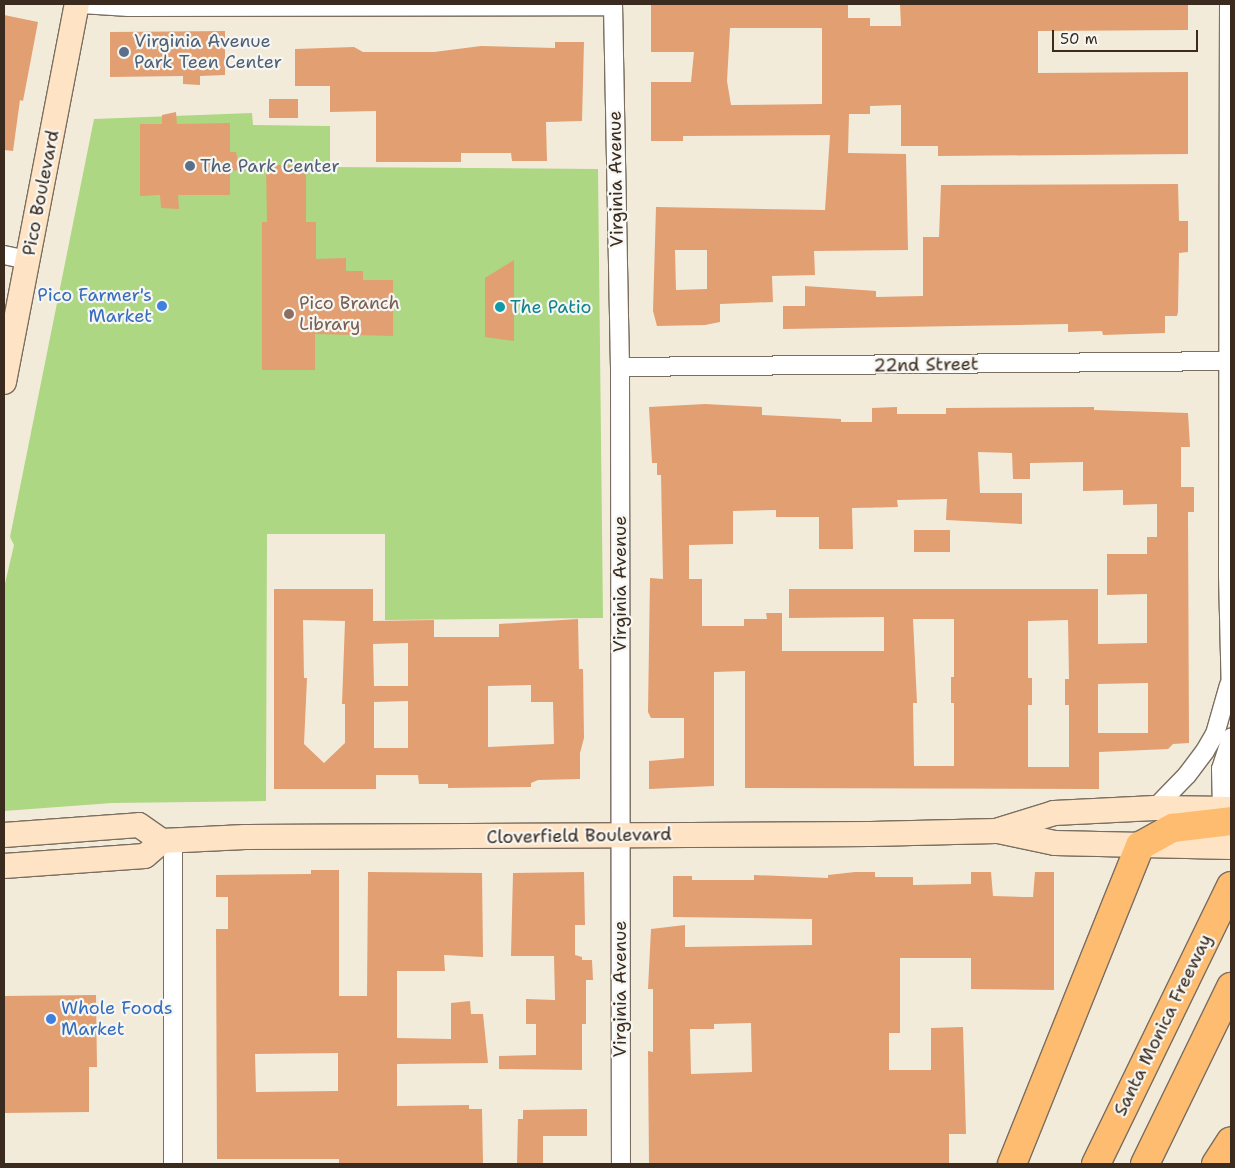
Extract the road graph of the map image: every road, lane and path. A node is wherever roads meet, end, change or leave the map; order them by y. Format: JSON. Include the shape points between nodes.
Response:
{"nodes":[{"id":1,"x":77,"y":4,"type":"edge"},
{"id":2,"x":81,"y":4,"type":"edge"},
{"id":3,"x":1228,"y":4,"type":"edge"},
{"id":4,"x":613,"y":5,"type":"edge"},
{"id":5,"x":1230,"y":23,"type":"edge"},
{"id":6,"x":4,"y":255,"type":"edge"},
{"id":7,"x":28,"y":260,"type":"junction"},
{"id":8,"x":1229,"y":361,"type":"edge"},
{"id":9,"x":620,"y":367,"type":"junction"},
{"id":10,"x":4,"y":382,"type":"edge"},
{"id":11,"x":1230,"y":691,"type":"edge"},
{"id":12,"x":1231,"y":738,"type":"edge"},
{"id":13,"x":1155,"y":808,"type":"junction"},
{"id":14,"x":1225,"y":816,"type":"edge"},
{"id":15,"x":996,"y":831,"type":"junction"},
{"id":16,"x":4,"y":835,"type":"edge"},
{"id":17,"x":620,"y":836,"type":"junction"},
{"id":18,"x":168,"y":841,"type":"junction"},
{"id":19,"x":1140,"y":846,"type":"junction"},
{"id":20,"x":1231,"y":847,"type":"edge"},
{"id":21,"x":4,"y":866,"type":"edge"},
{"id":22,"x":1231,"y":886,"type":"edge"},
{"id":23,"x":1231,"y":987,"type":"edge"},
{"id":24,"x":1231,"y":1141,"type":"edge"},
{"id":25,"x":173,"y":1164,"type":"edge"},
{"id":26,"x":621,"y":1164,"type":"edge"},
{"id":27,"x":1012,"y":1164,"type":"edge"},
{"id":28,"x":1096,"y":1164,"type":"edge"},
{"id":29,"x":1145,"y":1164,"type":"edge"},
{"id":30,"x":1216,"y":1164,"type":"edge"}],
"edges":[{"from":1,"to":7,"type":"main road","name":"Pico Boulevard"},
{"from":2,"to":4,"type":"street","via":[[129,7]]},
{"from":3,"to":5,"type":"street"},
{"from":4,"to":9,"type":"street","name":"Virginia Avenue"},
{"from":5,"to":8,"type":"street"},
{"from":6,"to":7,"type":"street"},
{"from":7,"to":10,"type":"main road","name":"Pico Boulevard"},
{"from":8,"to":9,"type":"street","name":"22nd Street"},
{"from":8,"to":11,"type":"street"},
{"from":9,"to":17,"type":"street","name":"Virginia Avenue"},
{"from":11,"to":13,"type":"street","via":[[1205,751]]},
{"from":12,"to":14,"type":"street","via":[[1221,768]]},
{"from":13,"to":14,"type":"main road","name":"Cloverfield Boulevard"},
{"from":13,"to":15,"type":"main road","name":"Cloverfield Boulevard","via":[[1054,813]]},
{"from":14,"to":19,"type":"highway","via":[[1172,828]]},
{"from":15,"to":17,"type":"main road","name":"Cloverfield Boulevard"},
{"from":15,"to":19,"type":"main road","name":"Cloverfield Boulevard","via":[[1055,843]]},
{"from":16,"to":18,"type":"main road","via":[[139,825]]},
{"from":17,"to":18,"type":"main road","name":"Cloverfield Boulevard"},
{"from":17,"to":26,"type":"street","name":"Virginia Avenue"},
{"from":18,"to":21,"type":"main road","via":[[145,856]]},
{"from":18,"to":25,"type":"street"},
{"from":19,"to":20,"type":"main road","name":"Cloverfield Boulevard"},
{"from":19,"to":27,"type":"highway"},
{"from":22,"to":28,"type":"highway","name":"Santa Monica Freeway"},
{"from":23,"to":29,"type":"highway"},
{"from":24,"to":30,"type":"highway"}]}
